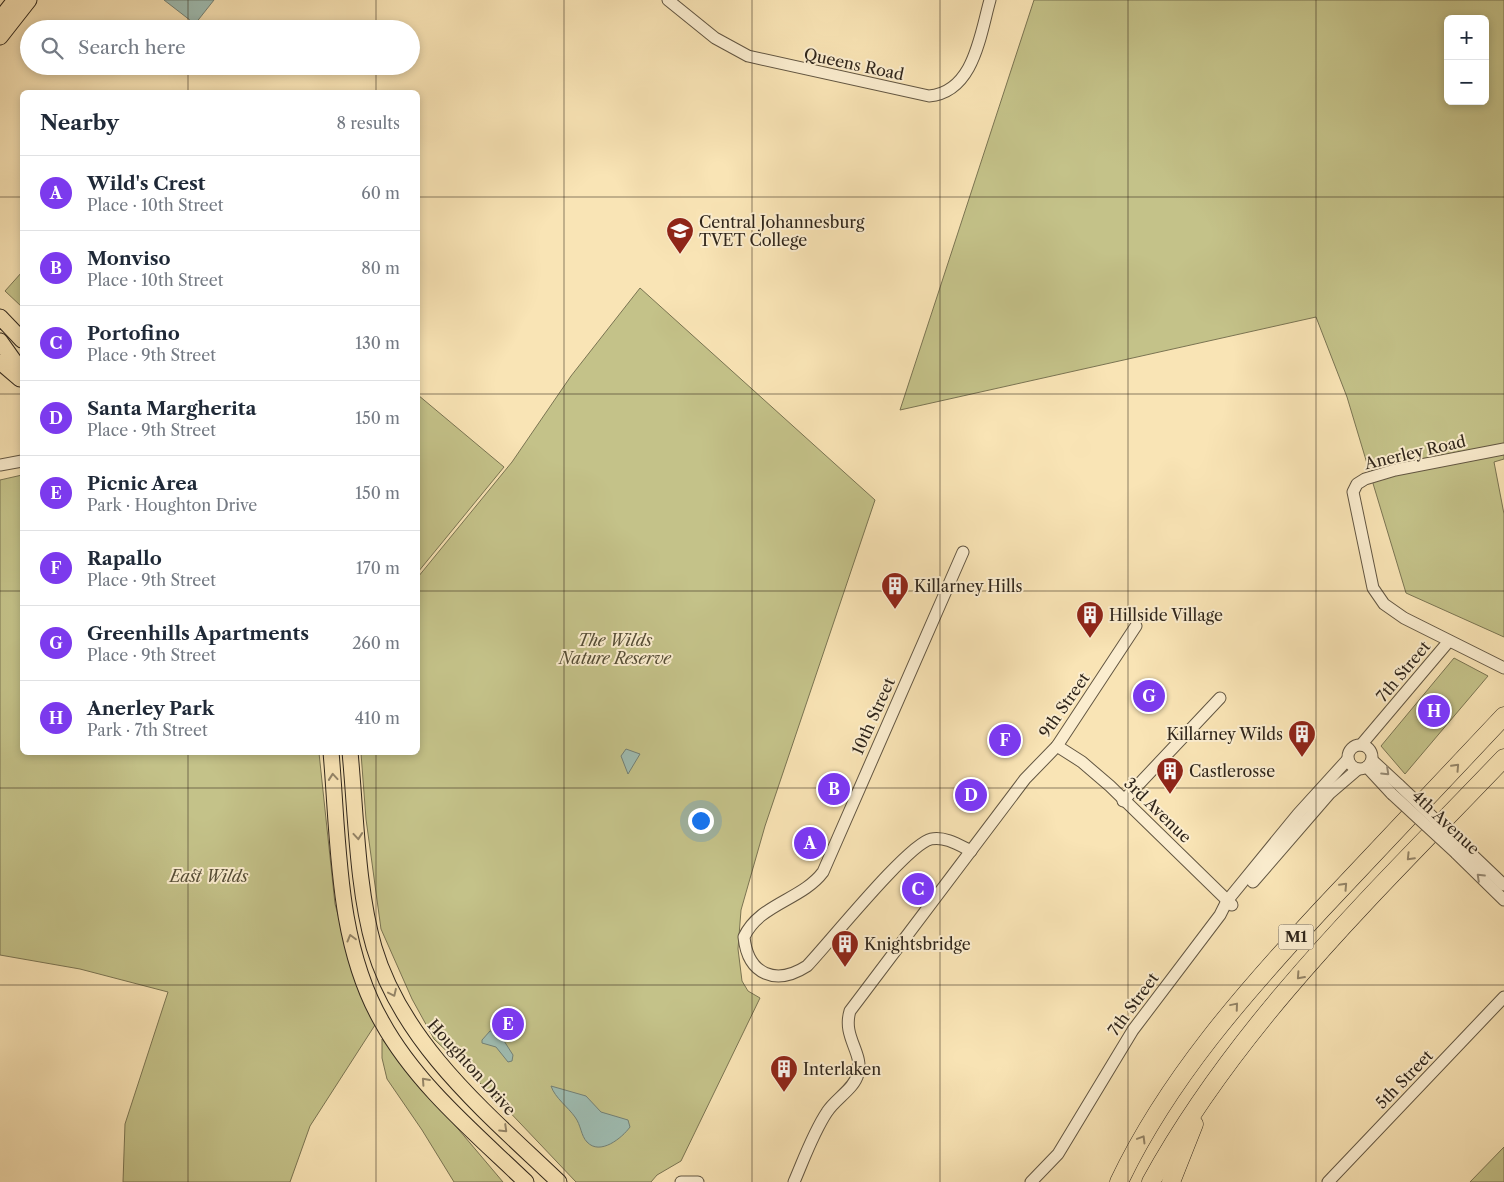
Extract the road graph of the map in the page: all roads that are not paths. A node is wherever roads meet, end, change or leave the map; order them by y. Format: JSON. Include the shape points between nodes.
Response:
{"nodes":[{"id":1,"x":15,"y":0,"type":"edge"},
{"id":2,"x":29,"y":0,"type":"edge"},
{"id":3,"x":668,"y":0,"type":"edge"},
{"id":4,"x":990,"y":0,"type":"edge"},
{"id":5,"x":0,"y":19,"type":"edge"},
{"id":6,"x":0,"y":37,"type":"edge"},
{"id":7,"x":0,"y":317,"type":"edge"},
{"id":8,"x":20,"y":338,"type":"edge"},
{"id":9,"x":0,"y":341,"type":"edge"},
{"id":10,"x":0,"y":362,"type":"edge"},
{"id":11,"x":20,"y":369,"type":"edge"},
{"id":12,"x":20,"y":380,"type":"edge"},
{"id":13,"x":1504,"y":449,"type":"edge"},
{"id":14,"x":20,"y":461,"type":"edge"},
{"id":15,"x":0,"y":465,"type":"edge"},
{"id":16,"x":963,"y":552,"type":"dead end"},
{"id":17,"x":1136,"y":626,"type":"dead end"},
{"id":18,"x":1449,"y":641,"type":"junction"},
{"id":19,"x":1504,"y":668,"type":"edge"},
{"id":20,"x":1220,"y":698,"type":"dead end"},
{"id":21,"x":1504,"y":716,"type":"edge"},
{"id":22,"x":1056,"y":746,"type":"junction"},
{"id":23,"x":331,"y":755,"type":"edge"},
{"id":24,"x":350,"y":755,"type":"edge"},
{"id":25,"x":1366,"y":758,"type":"junction"},
{"id":26,"x":1504,"y":758,"type":"edge"},
{"id":27,"x":1348,"y":759,"type":"junction"},
{"id":28,"x":1123,"y":801,"type":"junction"},
{"id":29,"x":1302,"y":818,"type":"junction"},
{"id":30,"x":1459,"y":849,"type":"junction"},
{"id":31,"x":971,"y":851,"type":"junction"},
{"id":32,"x":1504,"y":886,"type":"edge"},
{"id":33,"x":1504,"y":900,"type":"edge"},
{"id":34,"x":1230,"y":903,"type":"junction"},
{"id":35,"x":1504,"y":997,"type":"edge"},
{"id":36,"x":1208,"y":1089,"type":"junction"},
{"id":37,"x":1130,"y":1160,"type":"junction"},
{"id":38,"x":515,"y":1175,"type":"edge"},
{"id":39,"x":526,"y":1182,"type":"edge"},
{"id":40,"x":559,"y":1182,"type":"edge"},
{"id":41,"x":681,"y":1182,"type":"edge"},
{"id":42,"x":698,"y":1182,"type":"edge"},
{"id":43,"x":794,"y":1182,"type":"edge"},
{"id":44,"x":1031,"y":1182,"type":"edge"},
{"id":45,"x":1111,"y":1182,"type":"edge"},
{"id":46,"x":1119,"y":1182,"type":"edge"},
{"id":47,"x":1151,"y":1182,"type":"edge"},
{"id":48,"x":1171,"y":1182,"type":"edge"},
{"id":49,"x":1328,"y":1182,"type":"edge"}],
"edges":[{"from":1,"to":5,"type":"main road"},
{"from":2,"to":6,"type":"main road"},
{"from":3,"to":4,"type":"street","name":"Queens Road","via":[[715,38],[748,56],[929,96],[946,93],[964,78]]},
{"from":7,"to":8,"type":"main road"},
{"from":9,"to":11,"type":"main road"},
{"from":10,"to":12,"type":"main road"},
{"from":13,"to":18,"type":"street","name":"Anerley Road","via":[[1395,470],[1365,479],[1353,492],[1373,588],[1378,596],[1390,610]]},
{"from":14,"to":15,"type":"street"},
{"from":16,"to":31,"type":"street","name":"10th Street","via":[[822,872],[810,885],[764,912],[747,929],[744,937],[750,960],[768,975],[799,971],[922,843],[930,839],[947,840]]},
{"from":17,"to":22,"type":"street","name":"9th Street"},
{"from":18,"to":19,"type":"street","name":"Anerley Road"},
{"from":18,"to":25,"type":"street","name":"7th Street","via":[[1382,722],[1382,729]]},
{"from":20,"to":28,"type":"street"},
{"from":37,"to":21,"type":"highway","number":"M1","one_way":true,"via":[[1173,1090],[1231,1011]]},
{"from":22,"to":28,"type":"street","name":"3rd Avenue","via":[[1082,762]]},
{"from":22,"to":31,"type":"street","name":"9th Street","via":[[1025,779]]},
{"from":38,"to":23,"type":"main road","one_way":true,"via":[[420,1075],[390,1036],[372,1002],[346,917]]},
{"from":24,"to":40,"type":"main road","name":"Houghton Drive","one_way":true,"via":[[365,908],[374,948],[397,1002],[450,1073]]},
{"from":25,"to":27,"type":"street","name":"4th Avenue","via":[[1350,764]]},
{"from":25,"to":27,"type":"street","name":"7th Street","via":[[1350,750]]},
{"from":25,"to":29,"type":"street","name":"7th Street"},
{"from":25,"to":30,"type":"street","name":"4th Avenue","bridge":true},
{"from":26,"to":36,"type":"highway","number":"M1","one_way":true,"via":[[1262,1017]]},
{"from":27,"to":29,"type":"street","name":"7th Street"},
{"from":28,"to":34,"type":"street","name":"3rd Avenue"},
{"from":29,"to":34,"type":"street","name":"7th Street"},
{"from":30,"to":32,"type":"street","name":"4th Avenue"},
{"from":33,"to":30,"type":"street","name":"4th Avenue","one_way":true},
{"from":31,"to":43,"type":"street","name":"9th Street","via":[[850,1011],[848,1034],[859,1071],[852,1085],[822,1120]]},
{"from":34,"to":44,"type":"street","name":"7th Street","via":[[1133,1030],[1058,1154]]},
{"from":35,"to":49,"type":"street","name":"5th Street"},
{"from":36,"to":47,"type":"highway","number":"M1"},
{"from":36,"to":48,"type":"highway"},
{"from":37,"to":45,"type":"highway"},
{"from":37,"to":46,"type":"highway","number":"M1"},
{"from":38,"to":39,"type":"main road"},
{"from":41,"to":42,"type":"street"}]}
